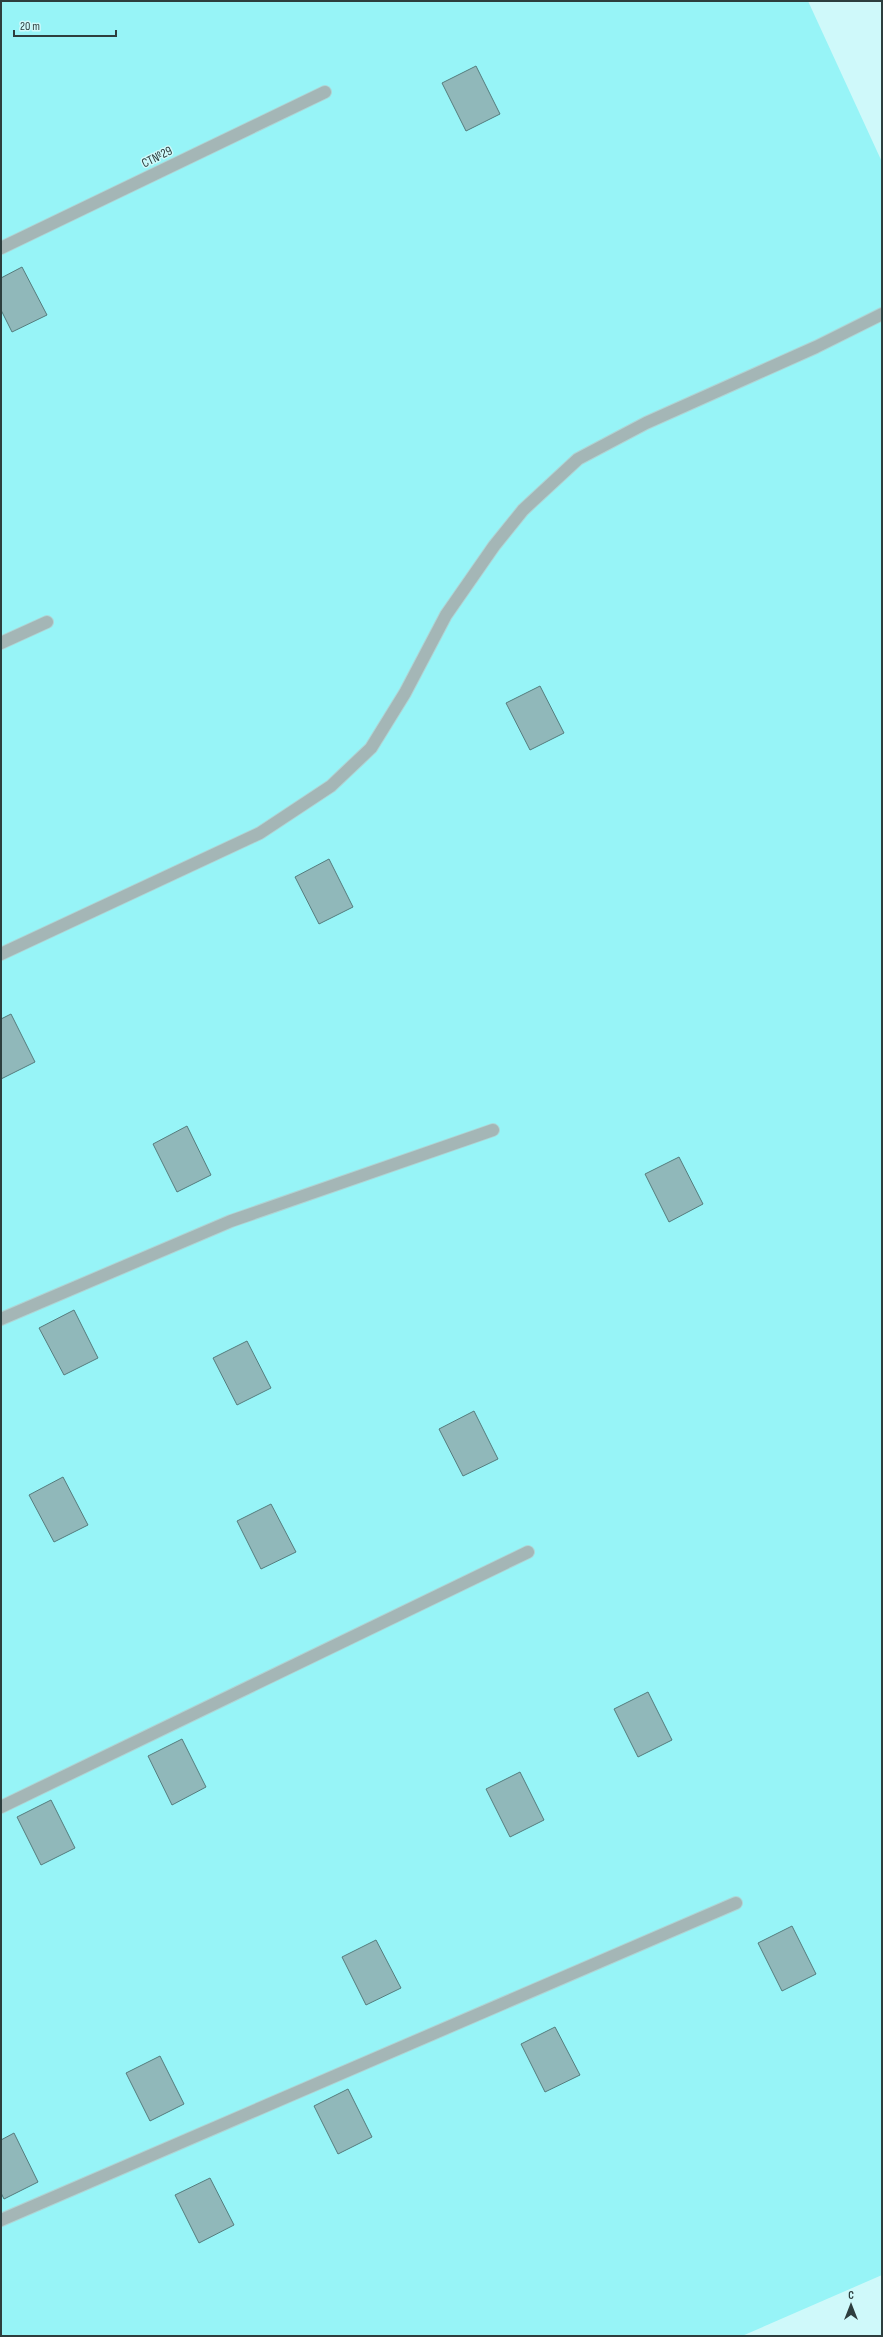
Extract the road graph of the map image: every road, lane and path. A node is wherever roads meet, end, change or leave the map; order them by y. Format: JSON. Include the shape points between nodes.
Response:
{"nodes":[{"id":1,"x":325,"y":92,"type":"dead end"},
{"id":2,"x":1,"y":248,"type":"edge"},
{"id":3,"x":882,"y":314,"type":"edge"},
{"id":4,"x":47,"y":622,"type":"dead end"},
{"id":5,"x":1,"y":643,"type":"edge"},
{"id":6,"x":1,"y":954,"type":"edge"},
{"id":7,"x":493,"y":1130,"type":"dead end"},
{"id":8,"x":1,"y":1319,"type":"edge"},
{"id":9,"x":528,"y":1552,"type":"dead end"},
{"id":10,"x":1,"y":1807,"type":"edge"},
{"id":11,"x":736,"y":1903,"type":"dead end"},
{"id":12,"x":1,"y":2220,"type":"edge"}],
"edges":[{"from":1,"to":2,"type":"street","name":"СТ№29"},
{"from":3,"to":6,"type":"street","via":[[809,350],[646,423],[578,459],[523,510],[494,546],[446,615],[405,692],[371,748],[331,786],[260,833]]},
{"from":4,"to":5,"type":"street"},
{"from":7,"to":8,"type":"street","via":[[230,1221]]},
{"from":9,"to":10,"type":"street"},
{"from":11,"to":12,"type":"street"}]}
